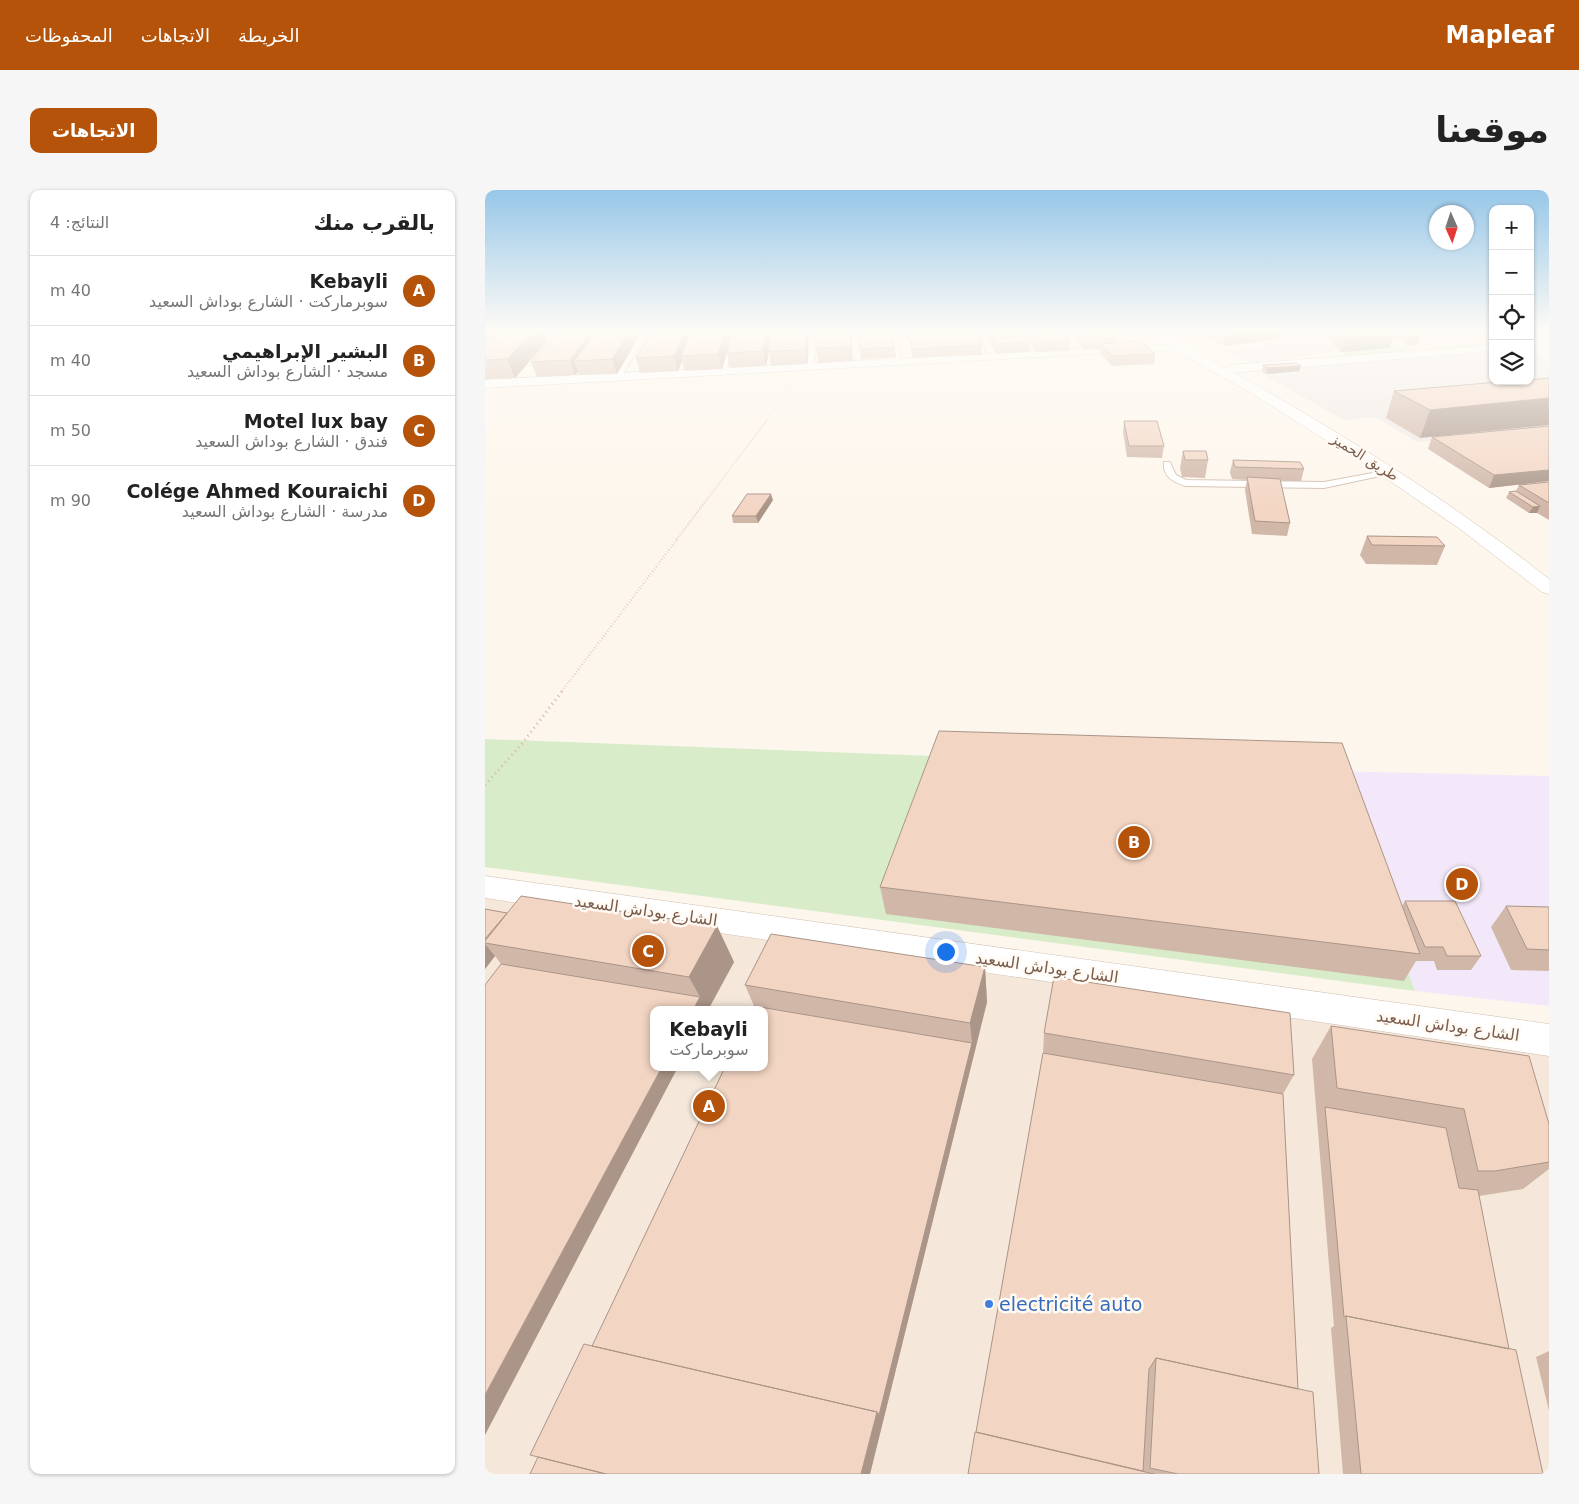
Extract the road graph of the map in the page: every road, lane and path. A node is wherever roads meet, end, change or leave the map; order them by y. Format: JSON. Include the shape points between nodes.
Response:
{"nodes":[{"id":1,"x":789,"y":390,"type":"edge"},
{"id":2,"x":1255,"y":390,"type":"edge"},
{"id":3,"x":1266,"y":390,"type":"edge"},
{"id":4,"x":1167,"y":464,"type":"dead end"},
{"id":5,"x":1389,"y":472,"type":"junction"},
{"id":6,"x":1549,"y":575,"type":"edge"},
{"id":7,"x":1549,"y":588,"type":"edge"},
{"id":8,"x":485,"y":785,"type":"edge"},
{"id":9,"x":485,"y":886,"type":"edge"},
{"id":10,"x":1549,"y":1040,"type":"edge"}],
"edges":[{"from":1,"to":8,"type":"path","via":[[521,745]]},
{"from":2,"to":5,"type":"street","name":"طريق الحميز"},
{"from":3,"to":6,"type":"street","name":"طريق الحميز","via":[[1439,495]]},
{"from":4,"to":5,"type":"lane","via":[[1171,476],[1186,483],[1324,485]]},
{"from":5,"to":7,"type":"street","name":"طريق الحميز","via":[[1505,552]]},
{"from":9,"to":10,"type":"street","name":"الشارع بوداش السعيد"}]}
